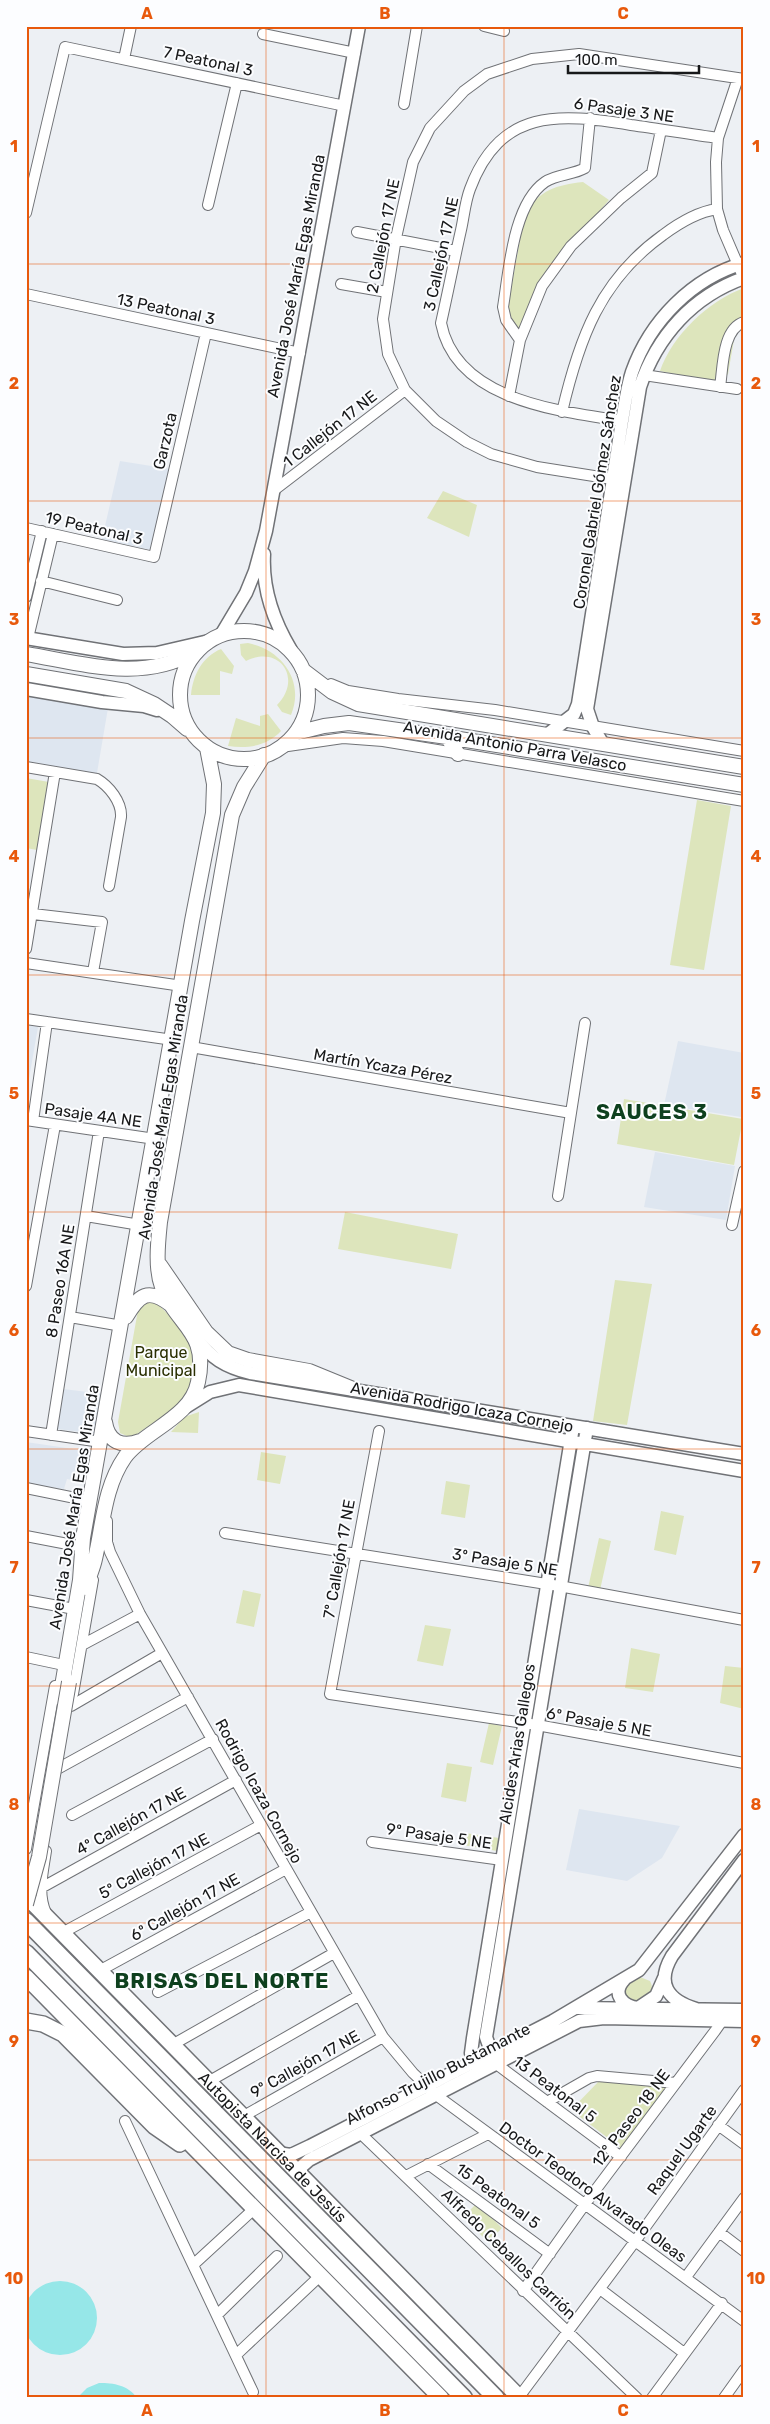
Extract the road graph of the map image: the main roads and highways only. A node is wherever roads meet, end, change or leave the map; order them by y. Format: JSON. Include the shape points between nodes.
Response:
{"nodes":[{"id":1,"x":197,"y":650,"type":"junction"},
{"id":2,"x":26,"y":654,"type":"edge"},
{"id":3,"x":301,"y":666,"type":"junction"},
{"id":4,"x":26,"y":674,"type":"edge"},
{"id":5,"x":296,"y":733,"type":"junction"},
{"id":6,"x":195,"y":736,"type":"junction"},
{"id":7,"x":448,"y":737,"type":"junction"},
{"id":8,"x":207,"y":748,"type":"junction"},
{"id":9,"x":458,"y":754,"type":"road end"},
{"id":10,"x":264,"y":755,"type":"junction"},
{"id":11,"x":744,"y":767,"type":"edge"},
{"id":12,"x":744,"y":785,"type":"edge"},
{"id":13,"x":159,"y":1263,"type":"junction"},
{"id":14,"x":171,"y":1305,"type":"junction"},
{"id":15,"x":122,"y":1324,"type":"junction"},
{"id":16,"x":353,"y":1388,"type":"road end"},
{"id":17,"x":105,"y":1419,"type":"junction"},
{"id":18,"x":141,"y":1441,"type":"junction"},
{"id":19,"x":66,"y":1682,"type":"junction"},
{"id":20,"x":26,"y":1886,"type":"edge"},
{"id":21,"x":26,"y":1896,"type":"edge"},
{"id":22,"x":26,"y":1904,"type":"edge"},
{"id":23,"x":26,"y":1921,"type":"edge"},
{"id":24,"x":26,"y":1953,"type":"edge"},
{"id":25,"x":26,"y":1977,"type":"edge"},
{"id":26,"x":26,"y":2021,"type":"edge"},
{"id":27,"x":214,"y":2168,"type":"junction"},
{"id":28,"x":494,"y":2395,"type":"edge"},
{"id":29,"x":519,"y":2397,"type":"edge"},
{"id":30,"x":440,"y":2398,"type":"edge"},
{"id":31,"x":464,"y":2398,"type":"edge"}],
"edges":[{"from":1,"to":2,"type":"main road","via":[[171,662],[131,670]]},
{"from":1,"to":3,"type":"main road","via":[[215,638],[240,630],[258,632],[276,638],[291,650]]},
{"from":1,"to":6,"type":"main road","via":[[187,663],[180,691],[180,707]]},
{"from":3,"to":5,"type":"main road","via":[[308,692],[306,714]]},
{"from":3,"to":11,"type":"main road","name":"Avenida Antonio Parra Velasco","via":[[343,700],[358,704]]},
{"from":4,"to":6,"type":"main road","via":[[140,696],[172,716]]},
{"from":5,"to":7,"type":"main road","name":"Avenida Antonio Parra Velasco","via":[[330,724],[349,723]]},
{"from":5,"to":10,"type":"main road","via":[[281,747]]},
{"from":6,"to":8,"type":"main road"},
{"from":7,"to":9,"type":"main road"},
{"from":7,"to":12,"type":"main road","name":"Avenida Antonio Parra Velasco"},
{"from":8,"to":10,"type":"main road","via":[[238,759]]},
{"from":8,"to":15,"type":"main road","name":"Avenida José María Egas Miranda","via":[[214,784],[213,813]]},
{"from":10,"to":13,"type":"main road","name":"Avenida José María Egas Miranda","via":[[244,787],[232,815],[160,1222]]},
{"from":13,"to":14,"type":"main road","name":"Avenida José María Egas Miranda","via":[[162,1287]]},
{"from":13,"to":16,"type":"main road","via":[[209,1336],[228,1353],[248,1360],[310,1371]]},
{"from":14,"to":15,"type":"main road","via":[[156,1295],[142,1296],[133,1304]]},
{"from":14,"to":18,"type":"main road","name":"Avenida José María Egas Miranda","via":[[194,1336],[202,1358],[198,1384],[181,1410]]},
{"from":15,"to":17,"type":"main road","name":"Avenida José María Egas Miranda"},
{"from":17,"to":18,"type":"main road","via":[[109,1433],[117,1443],[126,1445]]},
{"from":17,"to":19,"type":"main road","name":"Avenida José María Egas Miranda","via":[[81,1542],[80,1580]]},
{"from":18,"to":19,"type":"main road","name":"Avenida José María Egas Miranda","via":[[124,1459],[108,1494]]},
{"from":19,"to":20,"type":"main road"},
{"from":19,"to":22,"type":"main road","bridge":true,"via":[[39,1857]]},
{"from":21,"to":29,"type":"main road","name":"Autopista Narcisa de Jesús"},
{"from":23,"to":28,"type":"highway","name":"Autopista Narcisa de Jesús"},
{"from":24,"to":31,"type":"highway"},
{"from":25,"to":27,"type":"main road"},
{"from":26,"to":27,"type":"main road","via":[[43,2024],[62,2034],[154,2126]]},
{"from":27,"to":30,"type":"main road"}]}
